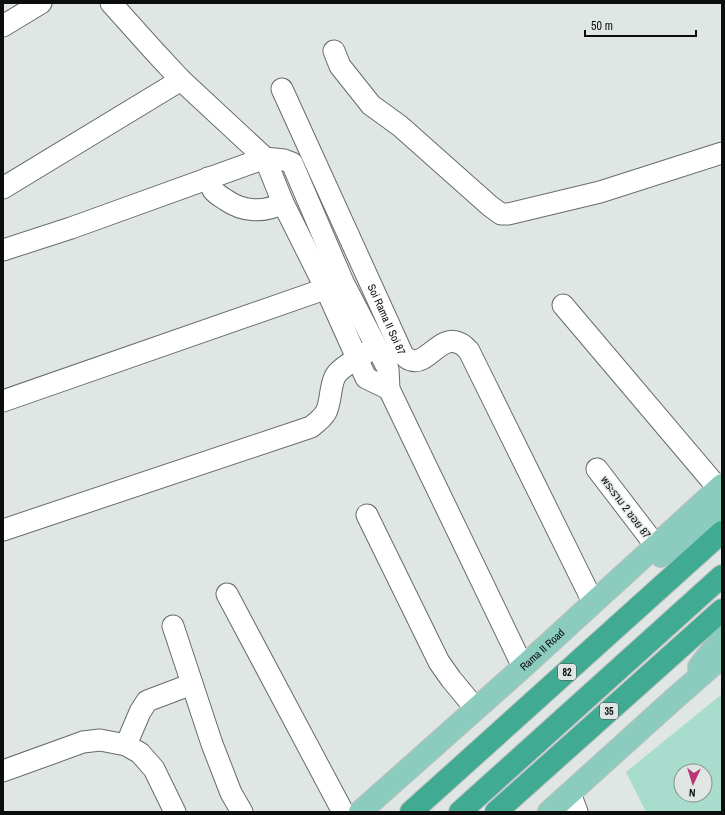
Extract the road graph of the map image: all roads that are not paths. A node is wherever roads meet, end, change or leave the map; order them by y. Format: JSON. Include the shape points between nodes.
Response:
{"nodes":[{"id":1,"x":41,"y":3,"type":"edge"},
{"id":2,"x":111,"y":3,"type":"edge"},
{"id":3,"x":3,"y":26,"type":"edge"},
{"id":4,"x":334,"y":51,"type":"dead end"},
{"id":5,"x":181,"y":80,"type":"junction"},
{"id":6,"x":282,"y":89,"type":"dead end"},
{"id":7,"x":722,"y":153,"type":"edge"},
{"id":8,"x":265,"y":158,"type":"junction"},
{"id":9,"x":208,"y":178,"type":"junction"},
{"id":10,"x":3,"y":188,"type":"edge"},
{"id":11,"x":283,"y":203,"type":"junction"},
{"id":12,"x":3,"y":250,"type":"edge"},
{"id":13,"x":335,"y":285,"type":"junction"},
{"id":14,"x":563,"y":305,"type":"dead end"},
{"id":15,"x":376,"y":347,"type":"junction"},
{"id":16,"x":356,"y":358,"type":"junction"},
{"id":17,"x":389,"y":389,"type":"junction"},
{"id":18,"x":3,"y":401,"type":"edge"},
{"id":19,"x":597,"y":469,"type":"dead end"},
{"id":20,"x":721,"y":494,"type":"edge"},
{"id":21,"x":367,"y":515,"type":"dead end"},
{"id":22,"x":3,"y":530,"type":"edge"},
{"id":23,"x":722,"y":532,"type":"edge"},
{"id":24,"x":722,"y":540,"type":"edge"},
{"id":25,"x":656,"y":546,"type":"junction"},
{"id":26,"x":722,"y":576,"type":"edge"},
{"id":27,"x":228,"y":594,"type":"dead end"},
{"id":28,"x":596,"y":600,"type":"junction"},
{"id":29,"x":722,"y":610,"type":"edge"},
{"id":30,"x":173,"y":626,"type":"dead end"},
{"id":31,"x":722,"y":638,"type":"edge"},
{"id":32,"x":722,"y":657,"type":"edge"},
{"id":33,"x":523,"y":667,"type":"junction"},
{"id":34,"x":192,"y":684,"type":"junction"},
{"id":35,"x":674,"y":699,"type":"junction"},
{"id":36,"x":476,"y":708,"type":"junction"},
{"id":37,"x":126,"y":745,"type":"junction"},
{"id":38,"x":3,"y":771,"type":"edge"},
{"id":39,"x":573,"y":803,"type":"edge"},
{"id":40,"x":175,"y":812,"type":"edge"},
{"id":41,"x":242,"y":812,"type":"edge"},
{"id":42,"x":343,"y":812,"type":"edge"},
{"id":43,"x":360,"y":812,"type":"edge"},
{"id":44,"x":411,"y":812,"type":"edge"},
{"id":45,"x":420,"y":812,"type":"edge"},
{"id":46,"x":460,"y":812,"type":"edge"},
{"id":47,"x":496,"y":812,"type":"edge"},
{"id":48,"x":549,"y":812,"type":"edge"}],
"edges":[{"from":1,"to":3,"type":"street"},
{"from":2,"to":5,"type":"street"},
{"from":4,"to":7,"type":"street","via":[[340,66],[371,105],[400,126],[501,214],[600,192]]},
{"from":5,"to":8,"type":"street"},
{"from":5,"to":10,"type":"street"},
{"from":6,"to":28,"type":"street","name":"Soi Rama II Soi 87","via":[[403,355],[411,361],[418,361],[452,341],[461,343],[469,351]]},
{"from":8,"to":9,"type":"street"},
{"from":8,"to":11,"type":"street"},
{"from":8,"to":13,"type":"street","via":[[292,163]]},
{"from":9,"to":11,"type":"street","via":[[213,190],[231,204],[247,209],[264,210]]},
{"from":9,"to":12,"type":"street"},
{"from":11,"to":13,"type":"street"},
{"from":13,"to":15,"type":"street"},
{"from":13,"to":16,"type":"street"},
{"from":13,"to":18,"type":"street"},
{"from":14,"to":20,"type":"street"},
{"from":15,"to":16,"type":"street"},
{"from":15,"to":17,"type":"street","via":[[388,369]]},
{"from":16,"to":17,"type":"street","via":[[366,378]]},
{"from":16,"to":22,"type":"street","via":[[336,375],[329,409],[311,428]]},
{"from":17,"to":33,"type":"street"},
{"from":19,"to":25,"type":"street","name":"พระราม 2 ซอย 87"},
{"from":20,"to":25,"type":"main road","name":"Rama II Road"},
{"from":20,"to":28,"type":"main road","via":[[687,538]]},
{"from":21,"to":36,"type":"street","via":[[439,662]]},
{"from":23,"to":44,"type":"highway","number":"82"},
{"from":24,"to":45,"type":"highway"},
{"from":25,"to":28,"type":"main road","name":"Rama II Road"},
{"from":26,"to":46,"type":"highway"},
{"from":27,"to":42,"type":"street"},
{"from":28,"to":33,"type":"main road","name":"Rama II Road"},
{"from":29,"to":47,"type":"highway","number":"35"},
{"from":30,"to":34,"type":"street"},
{"from":31,"to":35,"type":"main road"},
{"from":32,"to":35,"type":"main road"},
{"from":33,"to":36,"type":"main road","name":"Rama II Road"},
{"from":34,"to":37,"type":"street","via":[[147,701]]},
{"from":34,"to":41,"type":"street","via":[[231,793]]},
{"from":35,"to":39,"type":"main road"},
{"from":36,"to":43,"type":"main road","name":"Rama II Road"},
{"from":37,"to":38,"type":"street","via":[[100,740],[83,742]]},
{"from":37,"to":40,"type":"street","via":[[154,768]]},
{"from":39,"to":48,"type":"main road"}]}
